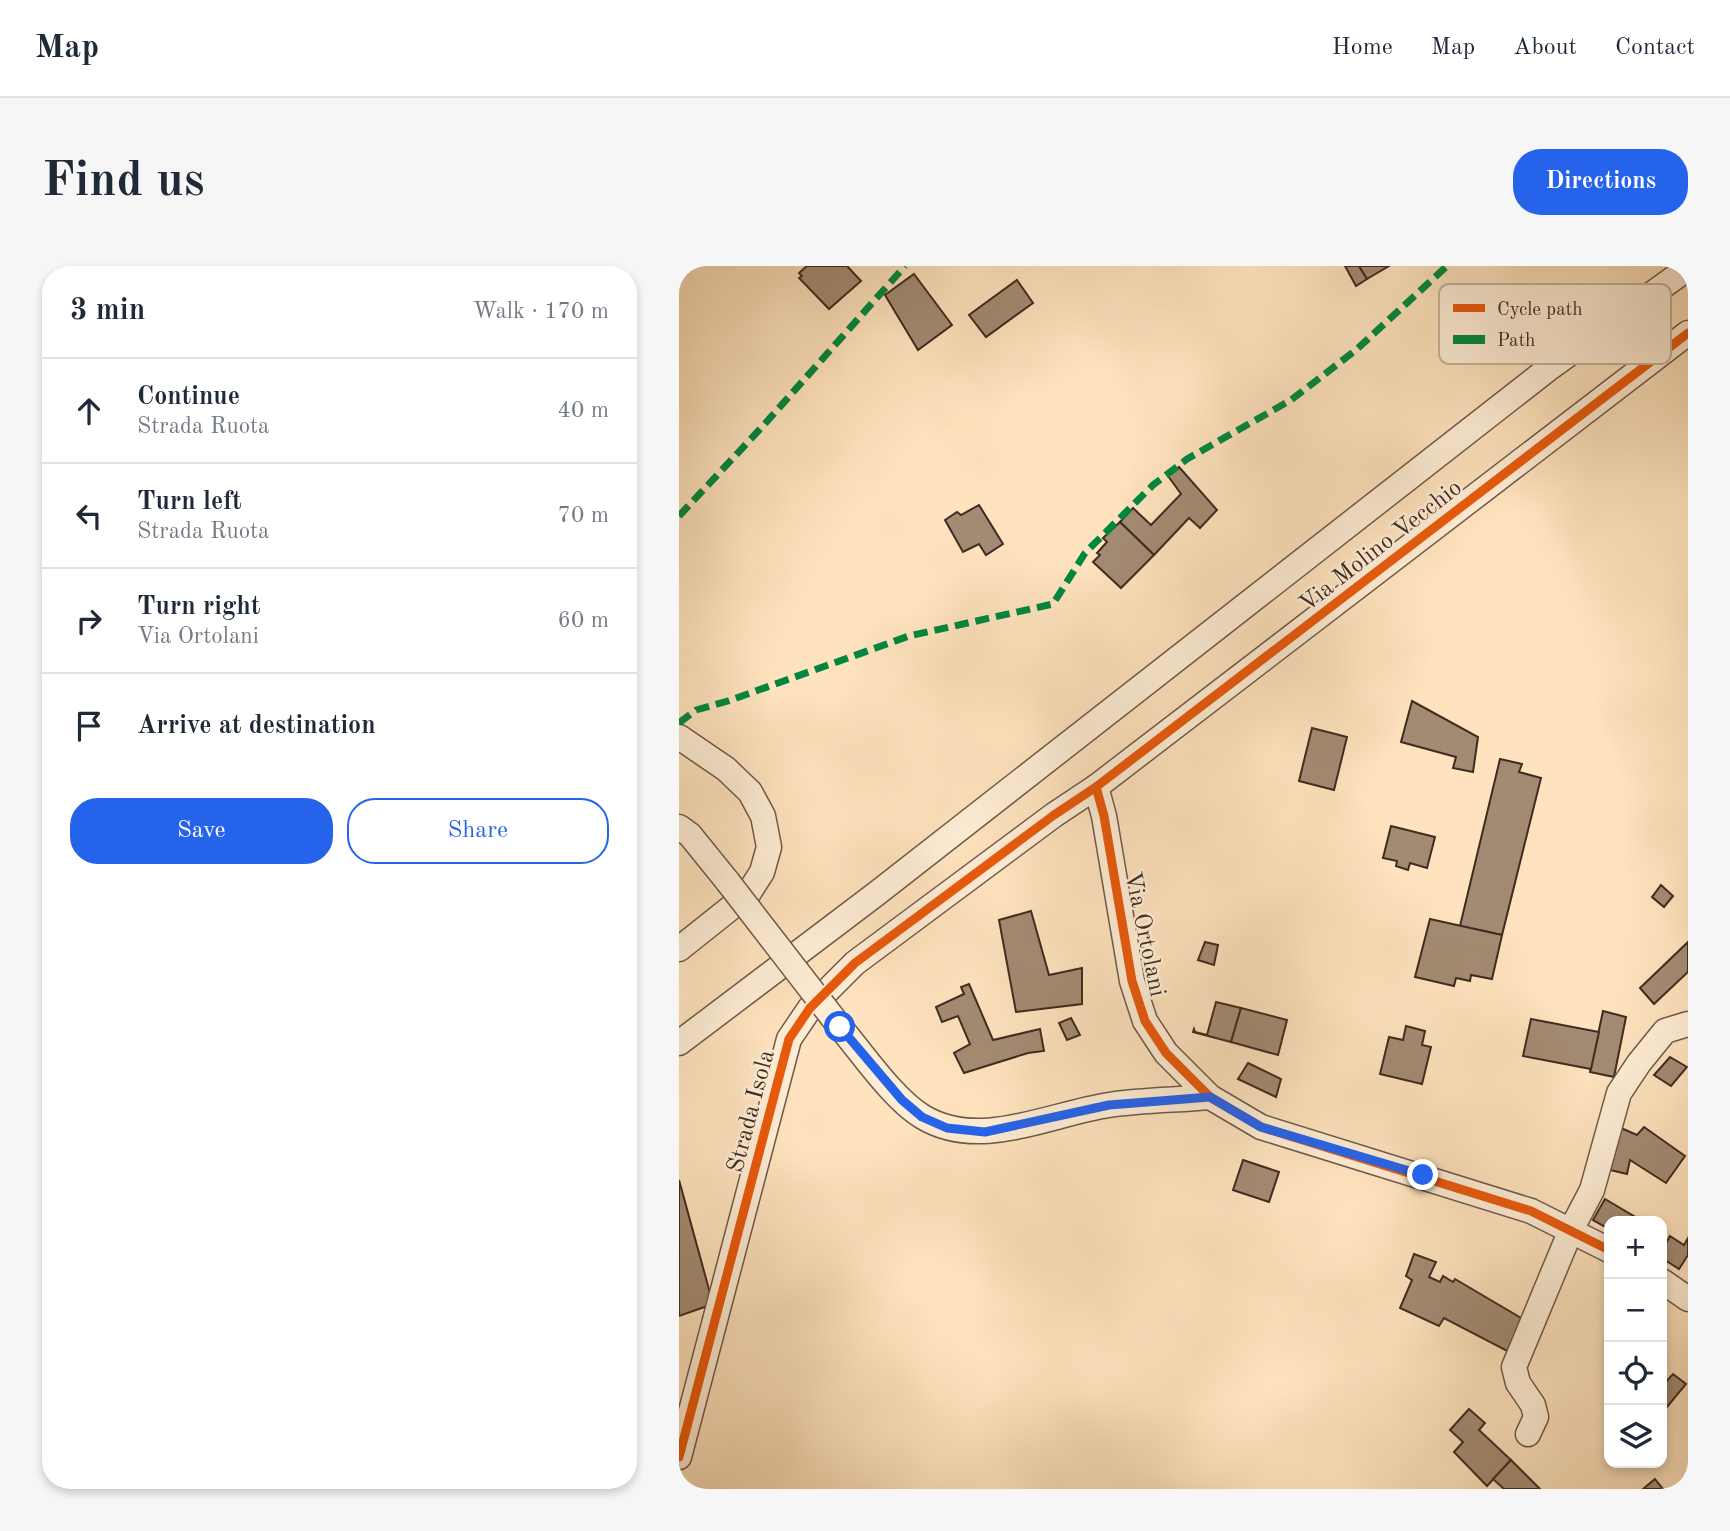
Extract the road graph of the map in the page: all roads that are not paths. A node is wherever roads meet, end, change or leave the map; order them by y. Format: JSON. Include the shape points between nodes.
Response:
{"nodes":[{"id":1,"x":1688,"y":268,"type":"edge"},
{"id":2,"x":1666,"y":284,"type":"edge"},
{"id":3,"x":1688,"y":334,"type":"edge"},
{"id":4,"x":1671,"y":347,"type":"edge"},
{"id":5,"x":1555,"y":364,"type":"edge"},
{"id":6,"x":1649,"y":364,"type":"edge"},
{"id":7,"x":679,"y":737,"type":"edge"},
{"id":8,"x":1096,"y":787,"type":"junction"},
{"id":9,"x":679,"y":827,"type":"edge"},
{"id":10,"x":679,"y":949,"type":"edge"},
{"id":11,"x":1688,"y":1024,"type":"edge"},
{"id":12,"x":679,"y":1043,"type":"edge"},
{"id":13,"x":1210,"y":1097,"type":"junction"},
{"id":14,"x":1571,"y":1230,"type":"junction"},
{"id":15,"x":1604,"y":1247,"type":"edge"},
{"id":16,"x":1667,"y":1284,"type":"edge"},
{"id":17,"x":1688,"y":1299,"type":"edge"},
{"id":18,"x":1528,"y":1434,"type":"dead end"},
{"id":19,"x":679,"y":1457,"type":"edge"}],
"edges":[{"from":1,"to":2,"type":"street"},
{"from":3,"to":4,"type":"street","name":"Via Molino Vecchio"},
{"from":5,"to":12,"type":"street"},
{"from":6,"to":8,"type":"street","name":"Via Molino Vecchio"},
{"from":7,"to":10,"type":"street","via":[[750,792],[763,816],[769,846],[762,872],[748,894]]},
{"from":8,"to":13,"type":"street","name":"Via Ortolani","via":[[1132,981],[1145,1021],[1166,1053]]},
{"from":8,"to":19,"type":"street","name":"Strada Isola","via":[[855,963],[810,1008],[789,1039]]},
{"from":9,"to":13,"type":"street","bridge":true,"via":[[728,882],[840,1027],[922,1117],[947,1128],[985,1132],[1109,1105]]},
{"from":11,"to":14,"type":"street","via":[[1665,1031],[1619,1093],[1592,1190]]},
{"from":13,"to":14,"type":"street","name":"Via Ortolani","via":[[1261,1127],[1531,1210]]},
{"from":14,"to":15,"type":"street","name":"Via Ortolani"},
{"from":14,"to":18,"type":"street","via":[[1514,1367],[1536,1416]]},
{"from":16,"to":17,"type":"street"}]}
